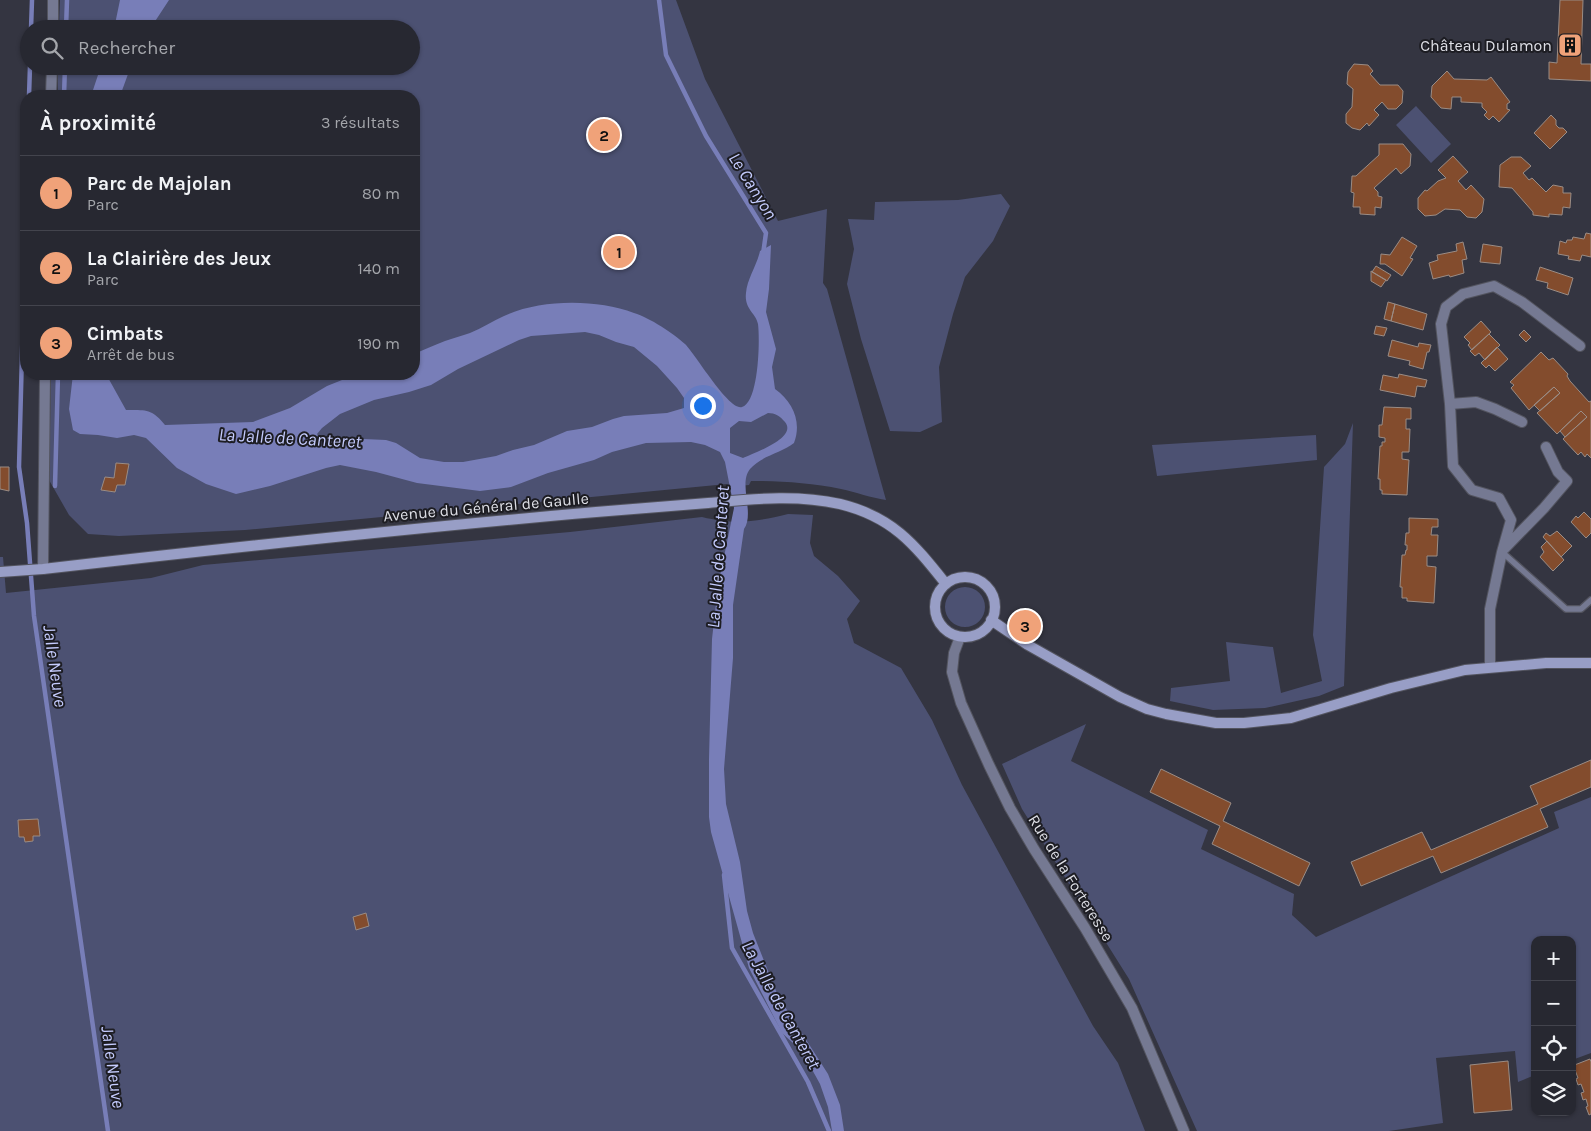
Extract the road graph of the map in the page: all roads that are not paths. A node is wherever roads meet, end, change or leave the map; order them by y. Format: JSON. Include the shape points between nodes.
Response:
{"nodes":[{"id":1,"x":53,"y":0,"type":"edge"},
{"id":2,"x":53,"y":20,"type":"edge"},
{"id":3,"x":52,"y":75,"type":"edge"},
{"id":4,"x":51,"y":90,"type":"edge"},
{"id":5,"x":1580,"y":346,"type":"dead end"},
{"id":6,"x":45,"y":380,"type":"edge"},
{"id":7,"x":1450,"y":404,"type":"junction"},
{"id":8,"x":1522,"y":422,"type":"dead end"},
{"id":9,"x":1546,"y":448,"type":"dead end"},
{"id":10,"x":1502,"y":552,"type":"junction"},
{"id":11,"x":43,"y":569,"type":"junction"},
{"id":12,"x":0,"y":572,"type":"edge"},
{"id":13,"x":946,"y":584,"type":"junction"},
{"id":14,"x":1591,"y":600,"type":"edge"},
{"id":15,"x":991,"y":620,"type":"junction"},
{"id":16,"x":960,"y":637,"type":"junction"},
{"id":17,"x":1591,"y":663,"type":"edge"},
{"id":18,"x":1490,"y":667,"type":"junction"},
{"id":19,"x":1184,"y":1131,"type":"edge"}],
"edges":[{"from":1,"to":2,"type":"street"},
{"from":3,"to":4,"type":"street"},
{"from":5,"to":7,"type":"street","via":[[1522,302],[1494,286],[1464,294],[1446,307],[1440,324]]},
{"from":6,"to":11,"type":"street"},
{"from":7,"to":8,"type":"street","via":[[1476,402]]},
{"from":7,"to":10,"type":"street","via":[[1453,466],[1472,490],[1499,498],[1511,520]]},
{"from":9,"to":10,"type":"street","via":[[1558,472],[1567,481]]},
{"from":10,"to":14,"type":"lane","via":[[1566,609],[1580,609]]},
{"from":10,"to":18,"type":"street","via":[[1490,609]]},
{"from":11,"to":12,"type":"main road","name":"Avenue du Général de Gaulle"},
{"from":11,"to":13,"type":"main road","name":"Avenue du Général de Gaulle","via":[[418,528],[762,498],[808,499],[841,505],[877,518],[902,533]]},
{"from":13,"to":15,"type":"main road","via":[[965,578],[984,584],[994,601]]},
{"from":13,"to":16,"type":"main road","via":[[936,600],[935,610],[943,628]]},
{"from":15,"to":16,"type":"main road","via":[[978,634]]},
{"from":15,"to":18,"type":"main road","via":[[1028,645],[1120,697],[1166,714],[1216,722],[1291,718],[1436,676]]},
{"from":16,"to":19,"type":"street","name":"Rue de la Forteresse","via":[[952,672],[961,702],[989,765],[1034,849],[1132,1008]]},
{"from":17,"to":18,"type":"main road"}]}
